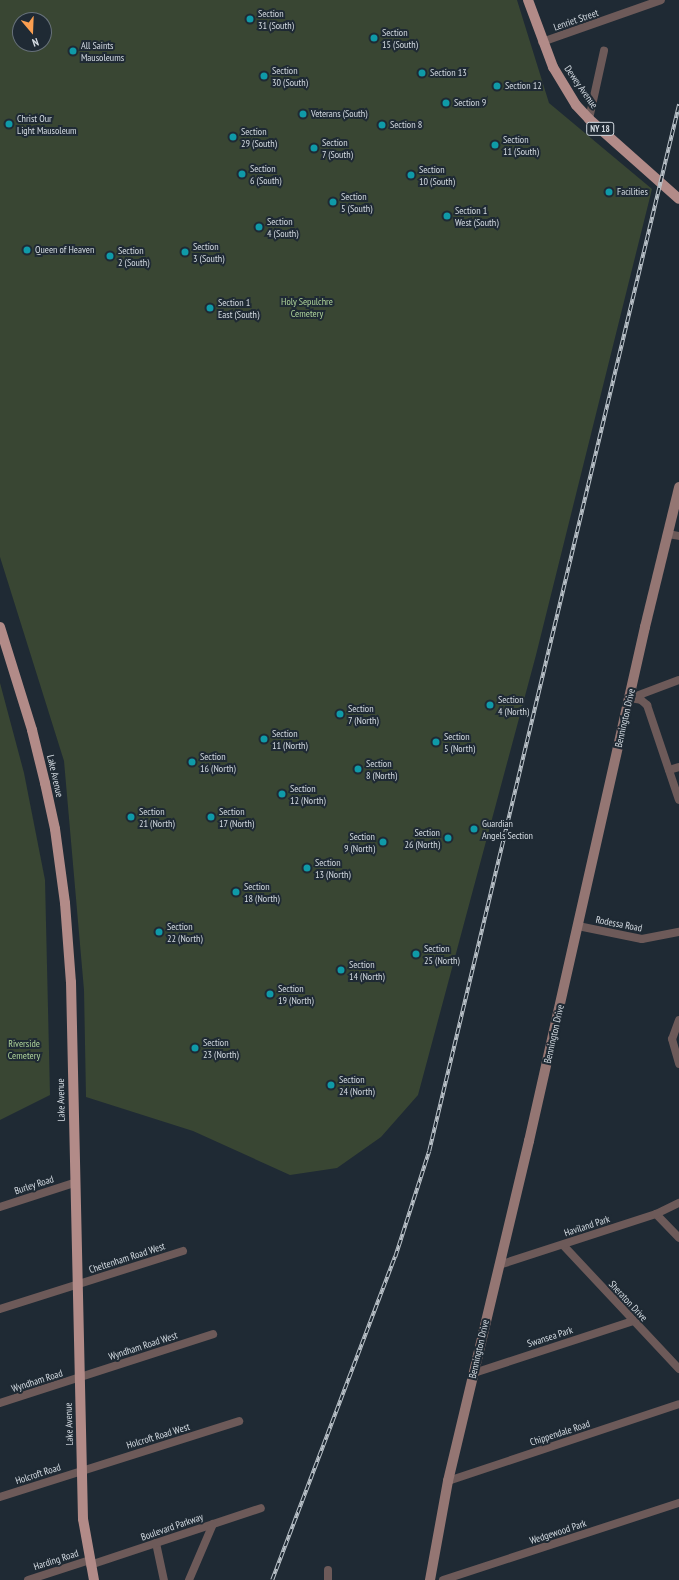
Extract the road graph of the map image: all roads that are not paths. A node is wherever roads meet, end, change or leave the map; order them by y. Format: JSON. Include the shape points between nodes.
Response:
{"nodes":[{"id":1,"x":528,"y":0,"type":"edge"},
{"id":2,"x":661,"y":0,"type":"edge"},
{"id":3,"x":542,"y":42,"type":"junction"},
{"id":4,"x":604,"y":51,"type":"dead end"},
{"id":5,"x":589,"y":119,"type":"junction"},
{"id":6,"x":679,"y":199,"type":"edge"},
{"id":7,"x":679,"y":487,"type":"edge"},
{"id":8,"x":668,"y":534,"type":"junction"},
{"id":9,"x":679,"y":536,"type":"edge"},
{"id":10,"x":0,"y":628,"type":"edge"},
{"id":11,"x":679,"y":680,"type":"edge"},
{"id":12,"x":630,"y":698,"type":"junction"},
{"id":13,"x":679,"y":766,"type":"edge"},
{"id":14,"x":669,"y":770,"type":"junction"},
{"id":15,"x":679,"y":800,"type":"edge"},
{"id":16,"x":578,"y":926,"type":"junction"},
{"id":17,"x":679,"y":932,"type":"edge"},
{"id":18,"x":679,"y":1020,"type":"edge"},
{"id":19,"x":679,"y":1064,"type":"edge"},
{"id":20,"x":74,"y":1183,"type":"junction"},
{"id":21,"x":679,"y":1204,"type":"edge"},
{"id":22,"x":0,"y":1207,"type":"edge"},
{"id":23,"x":656,"y":1214,"type":"junction"},
{"id":24,"x":679,"y":1238,"type":"edge"},
{"id":25,"x":563,"y":1245,"type":"junction"},
{"id":26,"x":184,"y":1251,"type":"dead end"},
{"id":27,"x":499,"y":1264,"type":"junction"},
{"id":28,"x":77,"y":1285,"type":"junction"},
{"id":29,"x":0,"y":1309,"type":"edge"},
{"id":30,"x":633,"y":1320,"type":"junction"},
{"id":31,"x":213,"y":1334,"type":"dead end"},
{"id":32,"x":679,"y":1369,"type":"edge"},
{"id":33,"x":474,"y":1373,"type":"junction"},
{"id":34,"x":79,"y":1378,"type":"junction"},
{"id":35,"x":0,"y":1403,"type":"edge"},
{"id":36,"x":679,"y":1404,"type":"edge"},
{"id":37,"x":239,"y":1421,"type":"dead end"},
{"id":38,"x":82,"y":1470,"type":"junction"},
{"id":39,"x":448,"y":1481,"type":"junction"},
{"id":40,"x":0,"y":1497,"type":"edge"},
{"id":41,"x":679,"y":1503,"type":"edge"},
{"id":42,"x":261,"y":1508,"type":"dead end"},
{"id":43,"x":213,"y":1524,"type":"junction"},
{"id":44,"x":156,"y":1543,"type":"junction"},
{"id":45,"x":90,"y":1562,"type":"junction"},
{"id":46,"x":328,"y":1570,"type":"dead end"},
{"id":47,"x":28,"y":1580,"type":"edge"},
{"id":48,"x":94,"y":1580,"type":"edge"},
{"id":49,"x":164,"y":1580,"type":"edge"},
{"id":50,"x":189,"y":1580,"type":"edge"},
{"id":51,"x":328,"y":1580,"type":"edge"},
{"id":52,"x":430,"y":1580,"type":"edge"},
{"id":53,"x":443,"y":1580,"type":"edge"}],
"edges":[{"from":1,"to":3,"type":"main road","name":"Dewey Avenue","number":"NY 18"},
{"from":2,"to":3,"type":"street","name":"Lenriet Street"},
{"from":3,"to":5,"type":"main road","name":"Dewey Avenue","number":"NY 18","via":[[563,85]]},
{"from":4,"to":5,"type":"street"},
{"from":5,"to":6,"type":"main road","name":"Dewey Avenue","number":"NY 18"},
{"from":7,"to":8,"type":"street","name":"Bennington Drive"},
{"from":8,"to":9,"type":"street"},
{"from":8,"to":12,"type":"street","name":"Bennington Drive"},
{"from":10,"to":20,"type":"main road","name":"Lake Avenue","via":[[32,730],[45,783],[55,829],[65,903],[71,982]]},
{"from":11,"to":12,"type":"street"},
{"from":12,"to":14,"type":"street","via":[[641,700],[647,705]]},
{"from":12,"to":16,"type":"street","name":"Bennington Drive"},
{"from":13,"to":14,"type":"street"},
{"from":14,"to":15,"type":"street"},
{"from":16,"to":17,"type":"street","name":"Rodessa Road","via":[[642,939]]},
{"from":16,"to":27,"type":"street","name":"Bennington Drive"},
{"from":18,"to":19,"type":"street","via":[[672,1039]]},
{"from":20,"to":22,"type":"street","name":"Burley Road"},
{"from":20,"to":28,"type":"main road","name":"Lake Avenue"},
{"from":21,"to":23,"type":"street","name":"Haviland Park"},
{"from":23,"to":24,"type":"street"},
{"from":23,"to":25,"type":"street","name":"Haviland Park"},
{"from":25,"to":27,"type":"street","name":"Haviland Park"},
{"from":25,"to":30,"type":"street","name":"Sheraton Drive"},
{"from":26,"to":28,"type":"street","name":"Cheltenham Road West"},
{"from":27,"to":33,"type":"street","name":"Bennington Drive"},
{"from":28,"to":29,"type":"street","name":"Cheltenham Road West"},
{"from":28,"to":34,"type":"main road","name":"Lake Avenue"},
{"from":30,"to":32,"type":"street","name":"Sheraton Drive"},
{"from":30,"to":33,"type":"street","name":"Swansea Park"},
{"from":31,"to":34,"type":"street","name":"Wyndham Road West"},
{"from":33,"to":39,"type":"street","name":"Bennington Drive"},
{"from":34,"to":35,"type":"street","name":"Wyndham Road"},
{"from":34,"to":38,"type":"main road","name":"Lake Avenue"},
{"from":36,"to":39,"type":"street","name":"Chippendale Road"},
{"from":37,"to":38,"type":"street","name":"Holcroft Road West"},
{"from":38,"to":40,"type":"street","name":"Holcroft Road"},
{"from":38,"to":45,"type":"main road","name":"Lake Avenue","via":[[83,1519]]},
{"from":39,"to":52,"type":"street","name":"Bennington Drive"},
{"from":41,"to":53,"type":"street","name":"Wedgewood Park"},
{"from":42,"to":43,"type":"street","name":"Boulevard Parkway"},
{"from":43,"to":44,"type":"street","name":"Boulevard Parkway"},
{"from":43,"to":50,"type":"street"},
{"from":44,"to":45,"type":"street","name":"Boulevard Parkway"},
{"from":44,"to":49,"type":"street"},
{"from":45,"to":47,"type":"street","name":"Harding Road"},
{"from":45,"to":48,"type":"main road","name":"Lake Avenue"},
{"from":46,"to":51,"type":"street"}]}
